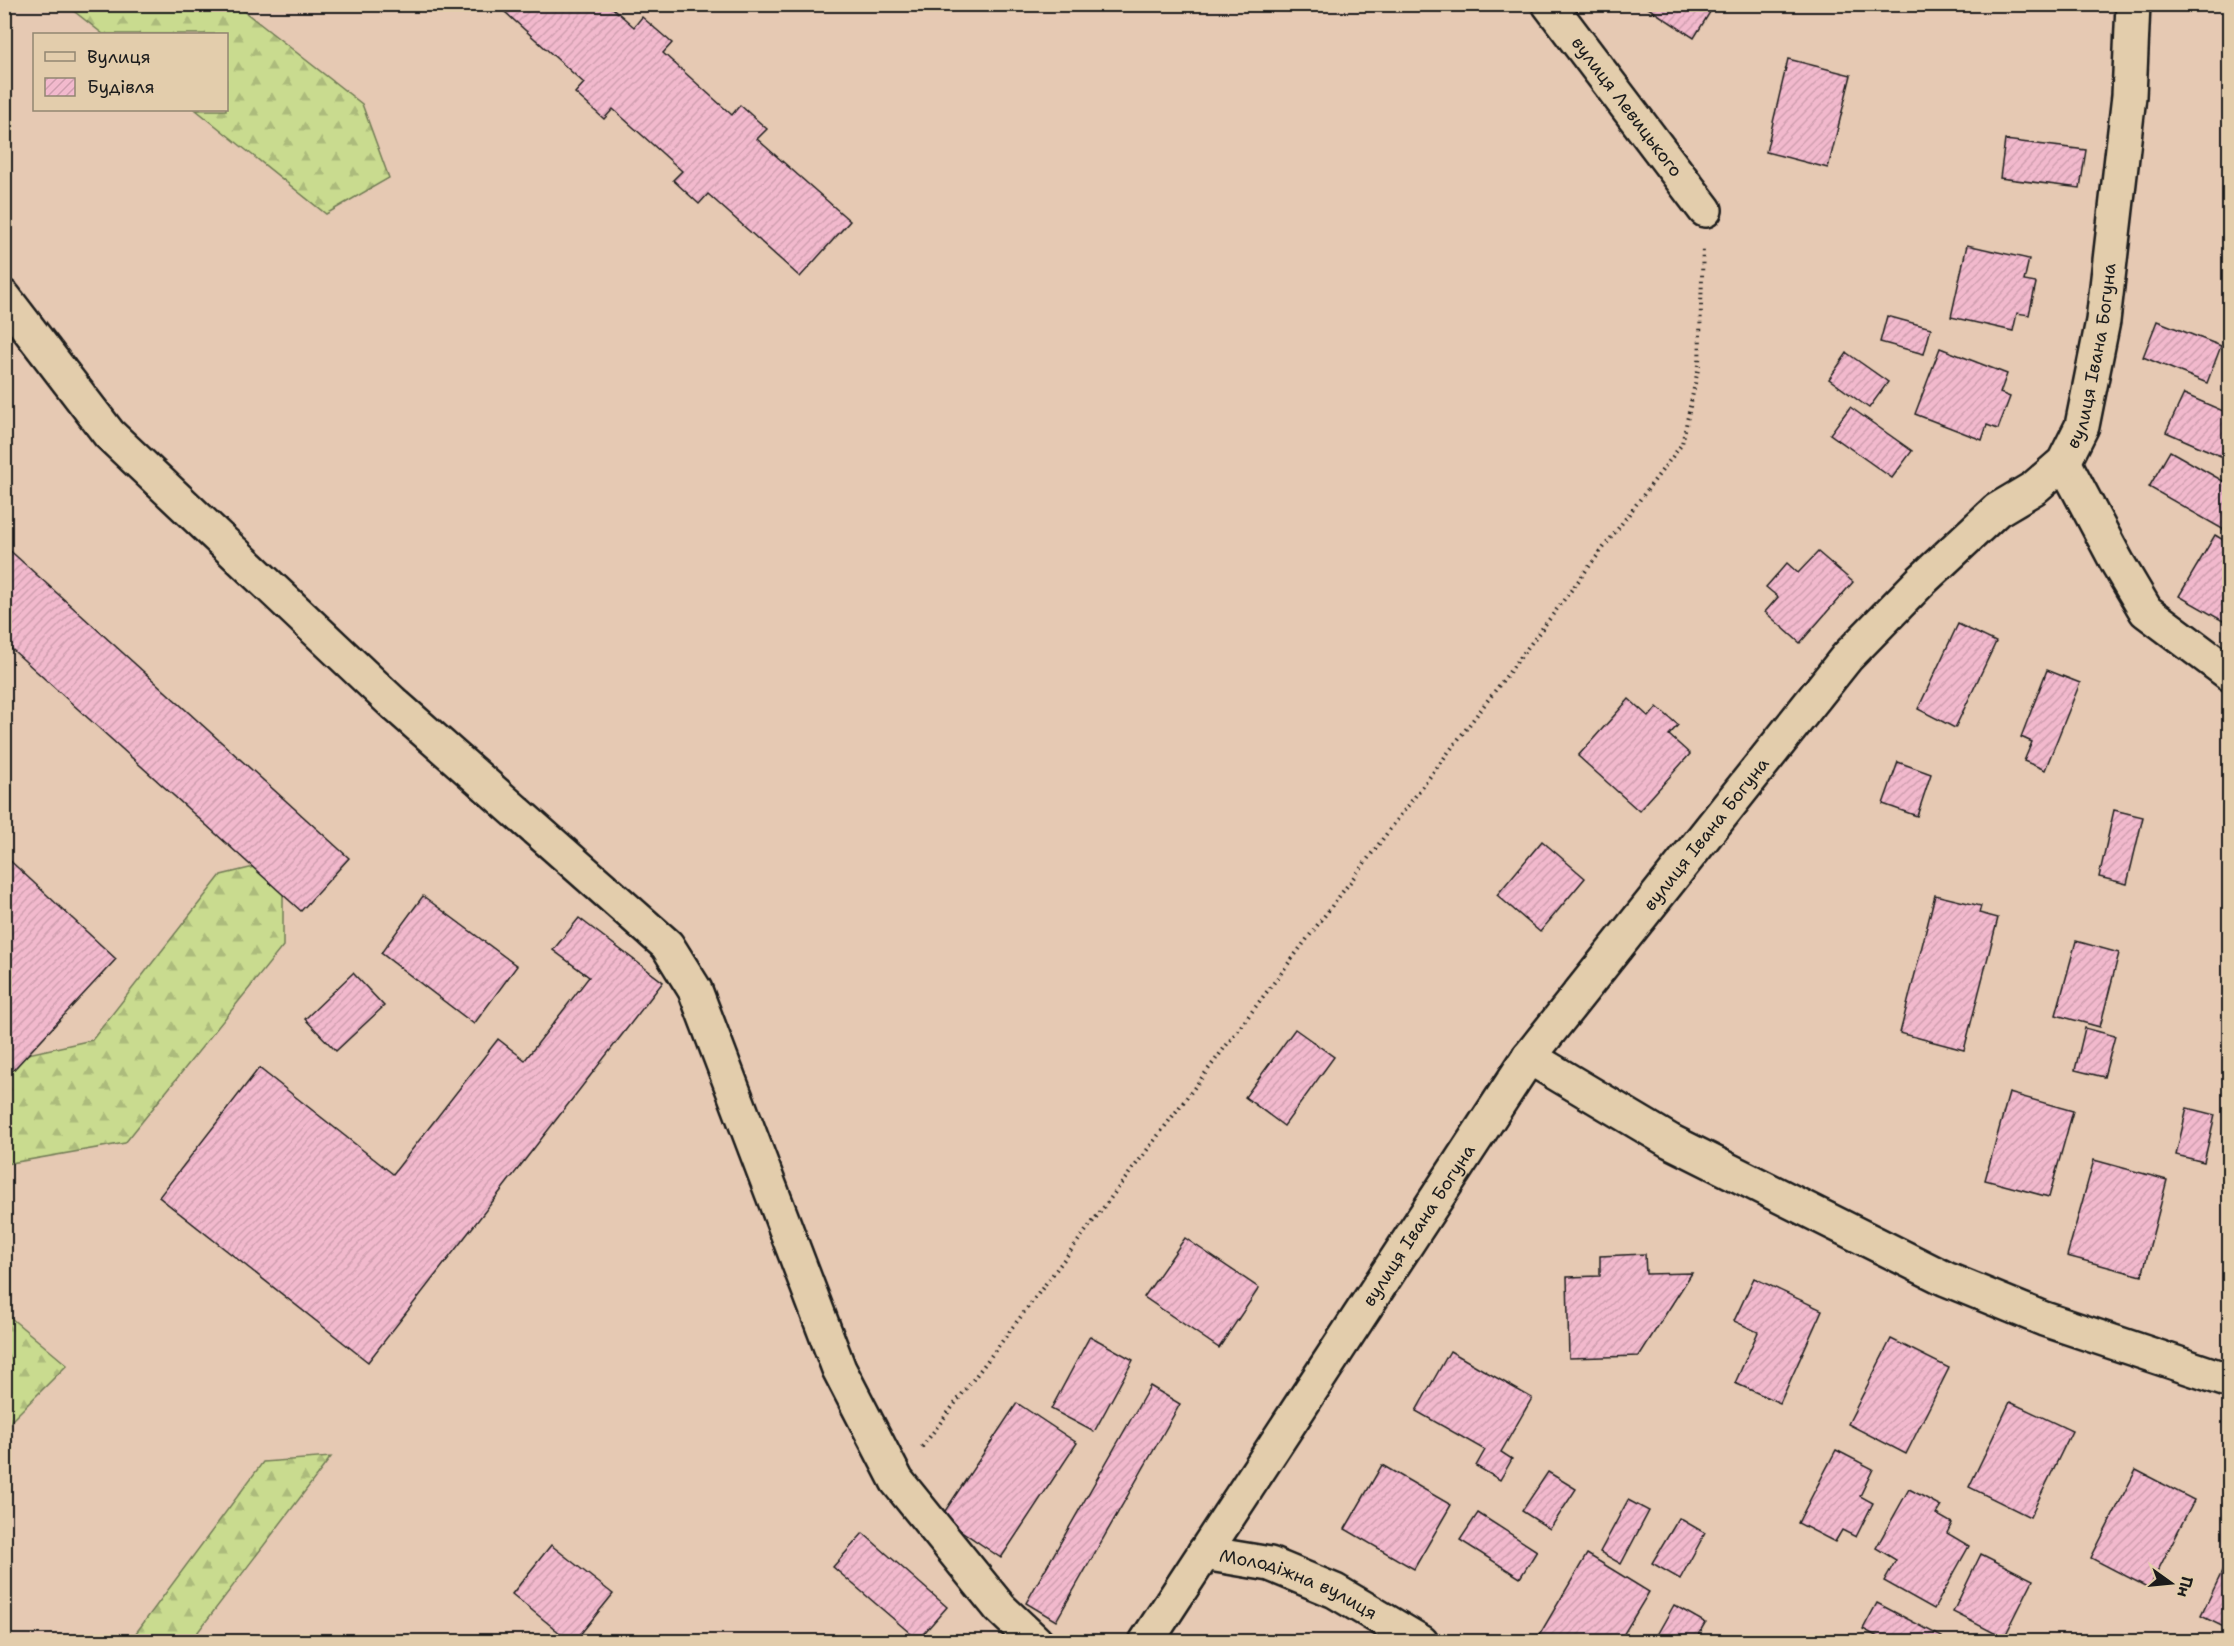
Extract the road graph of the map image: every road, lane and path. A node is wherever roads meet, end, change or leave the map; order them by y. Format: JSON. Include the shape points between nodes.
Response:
{"nodes":[{"id":1,"x":1549,"y":4,"type":"edge"},
{"id":2,"x":2133,"y":4,"type":"edge"},
{"id":3,"x":1705,"y":210,"type":"joint"},
{"id":4,"x":4,"y":297,"type":"edge"},
{"id":5,"x":2064,"y":462,"type":"junction"},
{"id":6,"x":2229,"y":674,"type":"edge"},
{"id":7,"x":1529,"y":1057,"type":"junction"},
{"id":8,"x":2229,"y":1380,"type":"edge"},
{"id":9,"x":897,"y":1481,"type":"junction"},
{"id":10,"x":1204,"y":1553,"type":"junction"},
{"id":11,"x":1036,"y":1641,"type":"edge"},
{"id":12,"x":1146,"y":1641,"type":"edge"},
{"id":13,"x":1421,"y":1641,"type":"edge"}],
"edges":[{"from":1,"to":3,"type":"street","name":"вулиця Левицького"},
{"from":2,"to":5,"type":"street","name":"вулиця Івана Богуна","via":[[2129,96],[2103,321],[2082,426]]},
{"from":3,"to":9,"type":"path","via":[[1699,365],[1682,444]]},
{"from":4,"to":9,"type":"street","via":[[109,434],[392,702],[668,945],[695,990],[839,1369]]},
{"from":5,"to":6,"type":"street","via":[[2146,611]]},
{"from":5,"to":7,"type":"street","name":"вулиця Івана Богуна","via":[[2034,488],[1996,510],[1847,657]]},
{"from":7,"to":8,"type":"street","via":[[1670,1141],[1946,1279],[2043,1320]]},
{"from":7,"to":10,"type":"street","name":"вулиця Івана Богуна"},
{"from":9,"to":11,"type":"street","via":[[1000,1608]]},
{"from":10,"to":12,"type":"street","name":"вулиця Івана Богуна"},
{"from":10,"to":13,"type":"street","name":"Молодіжна вулиця","via":[[1270,1564],[1335,1591]]}]}
